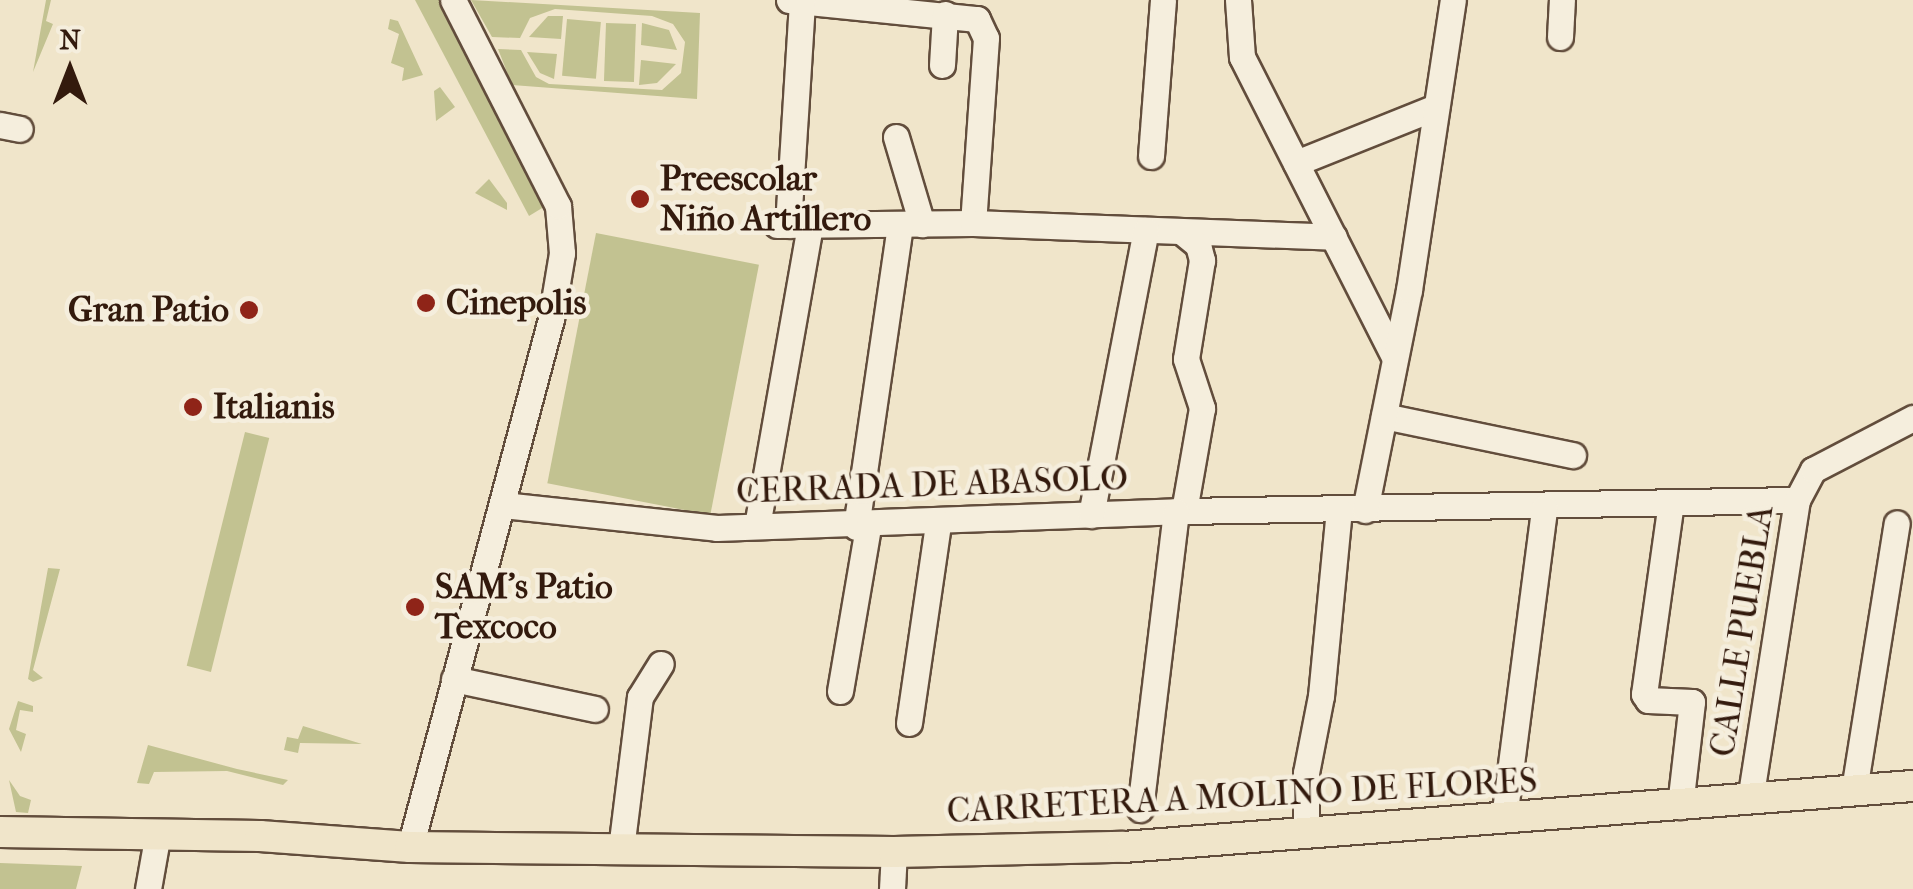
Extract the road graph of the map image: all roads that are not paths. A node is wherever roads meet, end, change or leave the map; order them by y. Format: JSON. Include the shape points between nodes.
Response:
{"nodes":[{"id":1,"x":453,"y":0,"type":"edge"},
{"id":2,"x":1163,"y":0,"type":"edge"},
{"id":3,"x":1238,"y":0,"type":"edge"},
{"id":4,"x":1452,"y":0,"type":"edge"},
{"id":5,"x":1562,"y":0,"type":"edge"},
{"id":6,"x":796,"y":1,"type":"edge"},
{"id":7,"x":959,"y":10,"type":"edge"},
{"id":8,"x":1560,"y":37,"type":"dead end"},
{"id":9,"x":942,"y":65,"type":"dead end"},
{"id":10,"x":1436,"y":107,"type":"junction"},
{"id":11,"x":896,"y":138,"type":"dead end"},
{"id":12,"x":1151,"y":156,"type":"dead end"},
{"id":13,"x":1296,"y":163,"type":"junction"},
{"id":14,"x":972,"y":223,"type":"junction"},
{"id":15,"x":911,"y":224,"type":"junction"},
{"id":16,"x":792,"y":225,"type":"junction"},
{"id":17,"x":1146,"y":230,"type":"junction"},
{"id":18,"x":1182,"y":232,"type":"junction"},
{"id":19,"x":1334,"y":237,"type":"junction"},
{"id":20,"x":1394,"y":357,"type":"junction"},
{"id":21,"x":1384,"y":416,"type":"junction"},
{"id":22,"x":1913,"y":418,"type":"edge"},
{"id":23,"x":1573,"y":455,"type":"dead end"},
{"id":24,"x":1798,"y":500,"type":"junction"},
{"id":25,"x":1672,"y":502,"type":"junction"},
{"id":26,"x":503,"y":505,"type":"junction"},
{"id":27,"x":1544,"y":508,"type":"junction"},
{"id":28,"x":1352,"y":510,"type":"junction"},
{"id":29,"x":1180,"y":511,"type":"junction"},
{"id":30,"x":1090,"y":515,"type":"junction"},
{"id":31,"x":938,"y":523,"type":"junction"},
{"id":32,"x":1896,"y":524,"type":"dead end"},
{"id":33,"x":757,"y":526,"type":"junction"},
{"id":34,"x":862,"y":527,"type":"junction"},
{"id":35,"x":660,"y":664,"type":"dead end"},
{"id":36,"x":454,"y":679,"type":"junction"},
{"id":37,"x":840,"y":691,"type":"dead end"},
{"id":38,"x":595,"y":709,"type":"dead end"},
{"id":39,"x":909,"y":723,"type":"dead end"},
{"id":40,"x":1913,"y":786,"type":"edge"},
{"id":41,"x":1854,"y":790,"type":"junction"},
{"id":42,"x":1750,"y":800,"type":"junction"},
{"id":43,"x":1680,"y":806,"type":"junction"},
{"id":44,"x":1140,"y":809,"type":"dead end"},
{"id":45,"x":1504,"y":818,"type":"junction"},
{"id":46,"x":4,"y":831,"type":"edge"},
{"id":47,"x":1306,"y":833,"type":"junction"},
{"id":48,"x":275,"y":840,"type":"junction"},
{"id":49,"x":156,"y":844,"type":"junction"},
{"id":50,"x":410,"y":846,"type":"junction"},
{"id":51,"x":621,"y":849,"type":"junction"},
{"id":52,"x":894,"y":852,"type":"junction"},
{"id":53,"x":148,"y":889,"type":"edge"},
{"id":54,"x":892,"y":889,"type":"edge"}],
"edges":[{"from":1,"to":26,"type":"street","via":[[562,224],[551,320]]},
{"from":2,"to":12,"type":"street"},
{"from":3,"to":13,"type":"street","via":[[1242,57]]},
{"from":4,"to":10,"type":"street"},
{"from":5,"to":8,"type":"street"},
{"from":6,"to":7,"type":"street"},
{"from":6,"to":16,"type":"street"},
{"from":7,"to":9,"type":"street"},
{"from":7,"to":14,"type":"street","via":[[977,19],[986,38]]},
{"from":10,"to":13,"type":"street"},
{"from":10,"to":20,"type":"street"},
{"from":11,"to":15,"type":"street"},
{"from":13,"to":19,"type":"street"},
{"from":14,"to":15,"type":"street"},
{"from":14,"to":17,"type":"street"},
{"from":15,"to":16,"type":"street"},
{"from":15,"to":34,"type":"street"},
{"from":16,"to":33,"type":"street"},
{"from":17,"to":18,"type":"street"},
{"from":17,"to":30,"type":"street"},
{"from":18,"to":19,"type":"street"},
{"from":18,"to":29,"type":"street","via":[[1198,245],[1202,260],[1186,359],[1202,408]]},
{"from":19,"to":20,"type":"street"},
{"from":20,"to":21,"type":"street"},
{"from":21,"to":23,"type":"street"},
{"from":21,"to":28,"type":"street"},
{"from":22,"to":24,"type":"street","name":"CALLE PUEBLA","via":[[1813,470]]},
{"from":24,"to":25,"type":"street","name":"CERRADA DE ABASOLO"},
{"from":24,"to":42,"type":"street","name":"CALLE PUEBLA"},
{"from":25,"to":27,"type":"street","name":"CERRADA DE ABASOLO"},
{"from":25,"to":43,"type":"street","via":[[1644,694],[1648,700],[1692,702]]},
{"from":26,"to":33,"type":"street","name":"CERRADA DE ABASOLO","via":[[689,526]]},
{"from":26,"to":36,"type":"street"},
{"from":27,"to":28,"type":"street","name":"CERRADA DE ABASOLO"},
{"from":27,"to":45,"type":"street"},
{"from":28,"to":29,"type":"street","name":"CERRADA DE ABASOLO"},
{"from":28,"to":47,"type":"street","via":[[1306,773]]},
{"from":29,"to":30,"type":"street","name":"CERRADA DE ABASOLO"},
{"from":29,"to":44,"type":"street"},
{"from":30,"to":31,"type":"street","name":"CERRADA DE ABASOLO"},
{"from":31,"to":34,"type":"street","name":"CERRADA DE ABASOLO"},
{"from":31,"to":39,"type":"street"},
{"from":32,"to":41,"type":"street"},
{"from":33,"to":34,"type":"street","name":"CERRADA DE ABASOLO"},
{"from":34,"to":37,"type":"street"},
{"from":35,"to":51,"type":"street","via":[[640,697]]},
{"from":36,"to":38,"type":"street"},
{"from":36,"to":50,"type":"street"},
{"from":40,"to":41,"type":"main road","name":"CARRETERA A MOLINO DE FLORES"},
{"from":41,"to":42,"type":"main road","name":"CARRETERA A MOLINO DE FLORES"},
{"from":42,"to":43,"type":"main road","name":"CARRETERA A MOLINO DE FLORES"},
{"from":43,"to":45,"type":"main road","name":"CARRETERA A MOLINO DE FLORES"},
{"from":45,"to":47,"type":"main road","name":"CARRETERA A MOLINO DE FLORES"},
{"from":46,"to":48,"type":"main road","name":"CARRETERA A MOLINO DE FLORES"},
{"from":46,"to":49,"type":"main road","name":"CARRETERA A MOLINO DE FLORES"},
{"from":47,"to":52,"type":"main road","name":"CARRETERA A MOLINO DE FLORES","via":[[1122,847]]},
{"from":48,"to":49,"type":"main road","name":"CARRETERA A MOLINO DE FLORES"},
{"from":48,"to":50,"type":"main road","name":"CARRETERA A MOLINO DE FLORES"},
{"from":49,"to":53,"type":"street"},
{"from":50,"to":51,"type":"main road","name":"CARRETERA A MOLINO DE FLORES"},
{"from":51,"to":52,"type":"main road","name":"CARRETERA A MOLINO DE FLORES"},
{"from":52,"to":54,"type":"street"}]}
